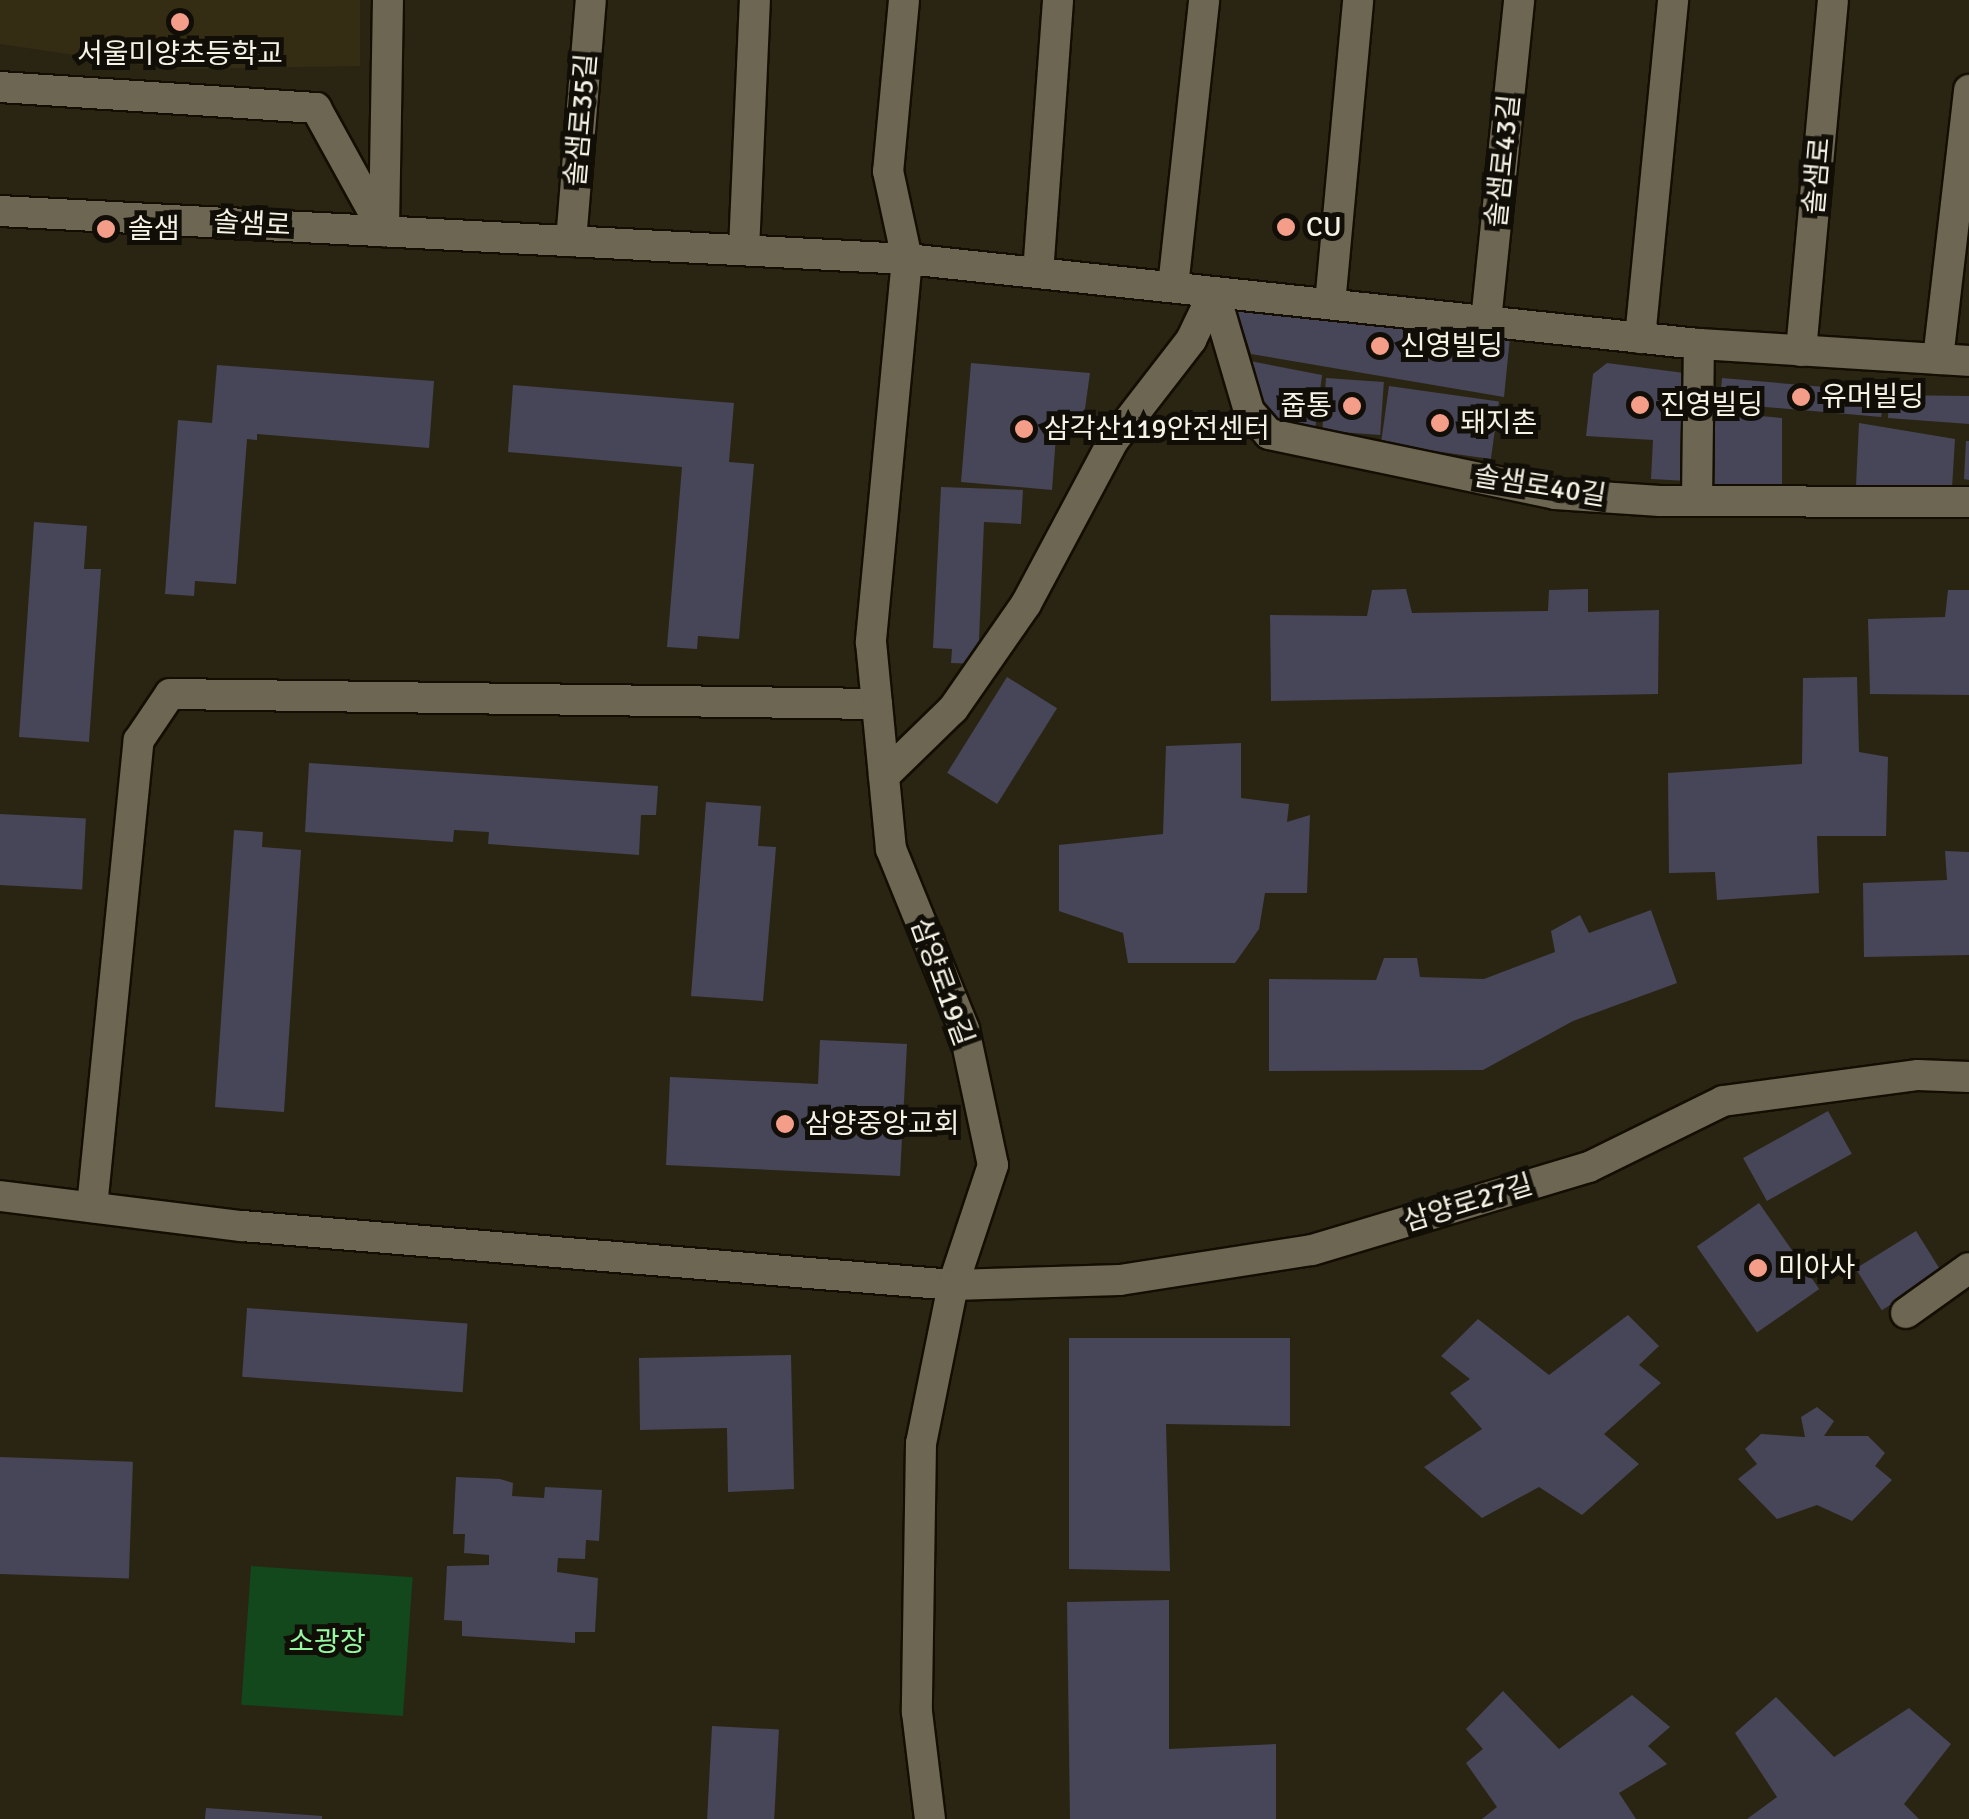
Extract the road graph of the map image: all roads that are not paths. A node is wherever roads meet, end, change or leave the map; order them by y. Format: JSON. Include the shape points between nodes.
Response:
{"nodes":[{"id":1,"x":388,"y":0,"type":"edge"},
{"id":2,"x":591,"y":0,"type":"edge"},
{"id":3,"x":755,"y":0,"type":"edge"},
{"id":4,"x":904,"y":0,"type":"edge"},
{"id":5,"x":1058,"y":0,"type":"edge"},
{"id":6,"x":1204,"y":0,"type":"edge"},
{"id":7,"x":1358,"y":0,"type":"edge"},
{"id":8,"x":1519,"y":0,"type":"edge"},
{"id":9,"x":1673,"y":0,"type":"edge"},
{"id":10,"x":1833,"y":0,"type":"edge"},
{"id":11,"x":0,"y":88,"type":"edge"},
{"id":12,"x":1969,"y":90,"type":"edge"},
{"id":13,"x":0,"y":210,"type":"edge"},
{"id":14,"x":384,"y":231,"type":"junction"},
{"id":15,"x":571,"y":241,"type":"junction"},
{"id":16,"x":744,"y":250,"type":"junction"},
{"id":17,"x":907,"y":258,"type":"junction"},
{"id":18,"x":1038,"y":273,"type":"junction"},
{"id":19,"x":1173,"y":287,"type":"junction"},
{"id":20,"x":1214,"y":292,"type":"junction"},
{"id":21,"x":1330,"y":304,"type":"junction"},
{"id":22,"x":1486,"y":321,"type":"junction"},
{"id":23,"x":1640,"y":338,"type":"junction"},
{"id":24,"x":1700,"y":344,"type":"junction"},
{"id":25,"x":1801,"y":351,"type":"junction"},
{"id":26,"x":1938,"y":359,"type":"junction"},
{"id":27,"x":1969,"y":361,"type":"edge"},
{"id":28,"x":1697,"y":500,"type":"junction"},
{"id":29,"x":1969,"y":502,"type":"edge"},
{"id":30,"x":877,"y":704,"type":"junction"},
{"id":31,"x":884,"y":776,"type":"junction"},
{"id":32,"x":1969,"y":1077,"type":"edge"},
{"id":33,"x":0,"y":1196,"type":"edge"},
{"id":34,"x":92,"y":1208,"type":"junction"},
{"id":35,"x":1969,"y":1268,"type":"edge"},
{"id":36,"x":953,"y":1285,"type":"junction"},
{"id":37,"x":1906,"y":1314,"type":"dead end"},
{"id":38,"x":930,"y":1819,"type":"edge"}],
"edges":[{"from":1,"to":14,"type":"street"},
{"from":2,"to":15,"type":"street","name":"솔샘로35길"},
{"from":3,"to":16,"type":"street"},
{"from":4,"to":17,"type":"street","via":[[888,171]]},
{"from":5,"to":18,"type":"street"},
{"from":6,"to":19,"type":"street"},
{"from":7,"to":21,"type":"street"},
{"from":8,"to":22,"type":"street","name":"솔샘로43길"},
{"from":9,"to":23,"type":"street"},
{"from":10,"to":25,"type":"street","name":"솔샘로"},
{"from":11,"to":14,"type":"street","via":[[316,108]]},
{"from":12,"to":26,"type":"street"},
{"from":13,"to":14,"type":"street","name":"솔샘로"},
{"from":14,"to":15,"type":"street","name":"솔샘로"},
{"from":15,"to":16,"type":"street","name":"솔샘로"},
{"from":16,"to":17,"type":"street","name":"솔샘로"},
{"from":17,"to":18,"type":"street","name":"솔샘로"},
{"from":17,"to":30,"type":"street","name":"삼양로19길","via":[[871,642]]},
{"from":18,"to":19,"type":"street","name":"솔샘로"},
{"from":19,"to":20,"type":"street","name":"솔샘로"},
{"from":20,"to":21,"type":"street","name":"솔샘로"},
{"from":20,"to":28,"type":"street","name":"솔샘로40길","via":[[1248,411],[1269,434],[1554,494]]},
{"from":20,"to":31,"type":"street","via":[[1191,340],[1114,441],[1026,604],[953,709]]},
{"from":21,"to":22,"type":"street","name":"솔샘로"},
{"from":22,"to":23,"type":"street","name":"솔샘로"},
{"from":23,"to":24,"type":"street","name":"솔샘로"},
{"from":24,"to":25,"type":"street","name":"솔샘로"},
{"from":24,"to":28,"type":"street"},
{"from":25,"to":26,"type":"street","name":"솔샘로"},
{"from":26,"to":27,"type":"street","name":"솔샘로"},
{"from":28,"to":29,"type":"street","name":"솔샘로40길"},
{"from":30,"to":31,"type":"street","name":"삼양로19길"},
{"from":30,"to":34,"type":"street","via":[[170,694],[139,740]]},
{"from":31,"to":36,"type":"street","name":"삼양로19길","via":[[891,848],[964,1029],[993,1165]]},
{"from":32,"to":36,"type":"street","name":"삼양로27길","via":[[1918,1075],[1723,1101],[1589,1167],[1312,1250],[1120,1280]]},
{"from":33,"to":34,"type":"street","name":"삼양로27길"},
{"from":34,"to":36,"type":"street","name":"삼양로27길"},
{"from":35,"to":37,"type":"street"},
{"from":36,"to":38,"type":"street","name":"삼양로19길","via":[[922,1442],[917,1712]]}]}
